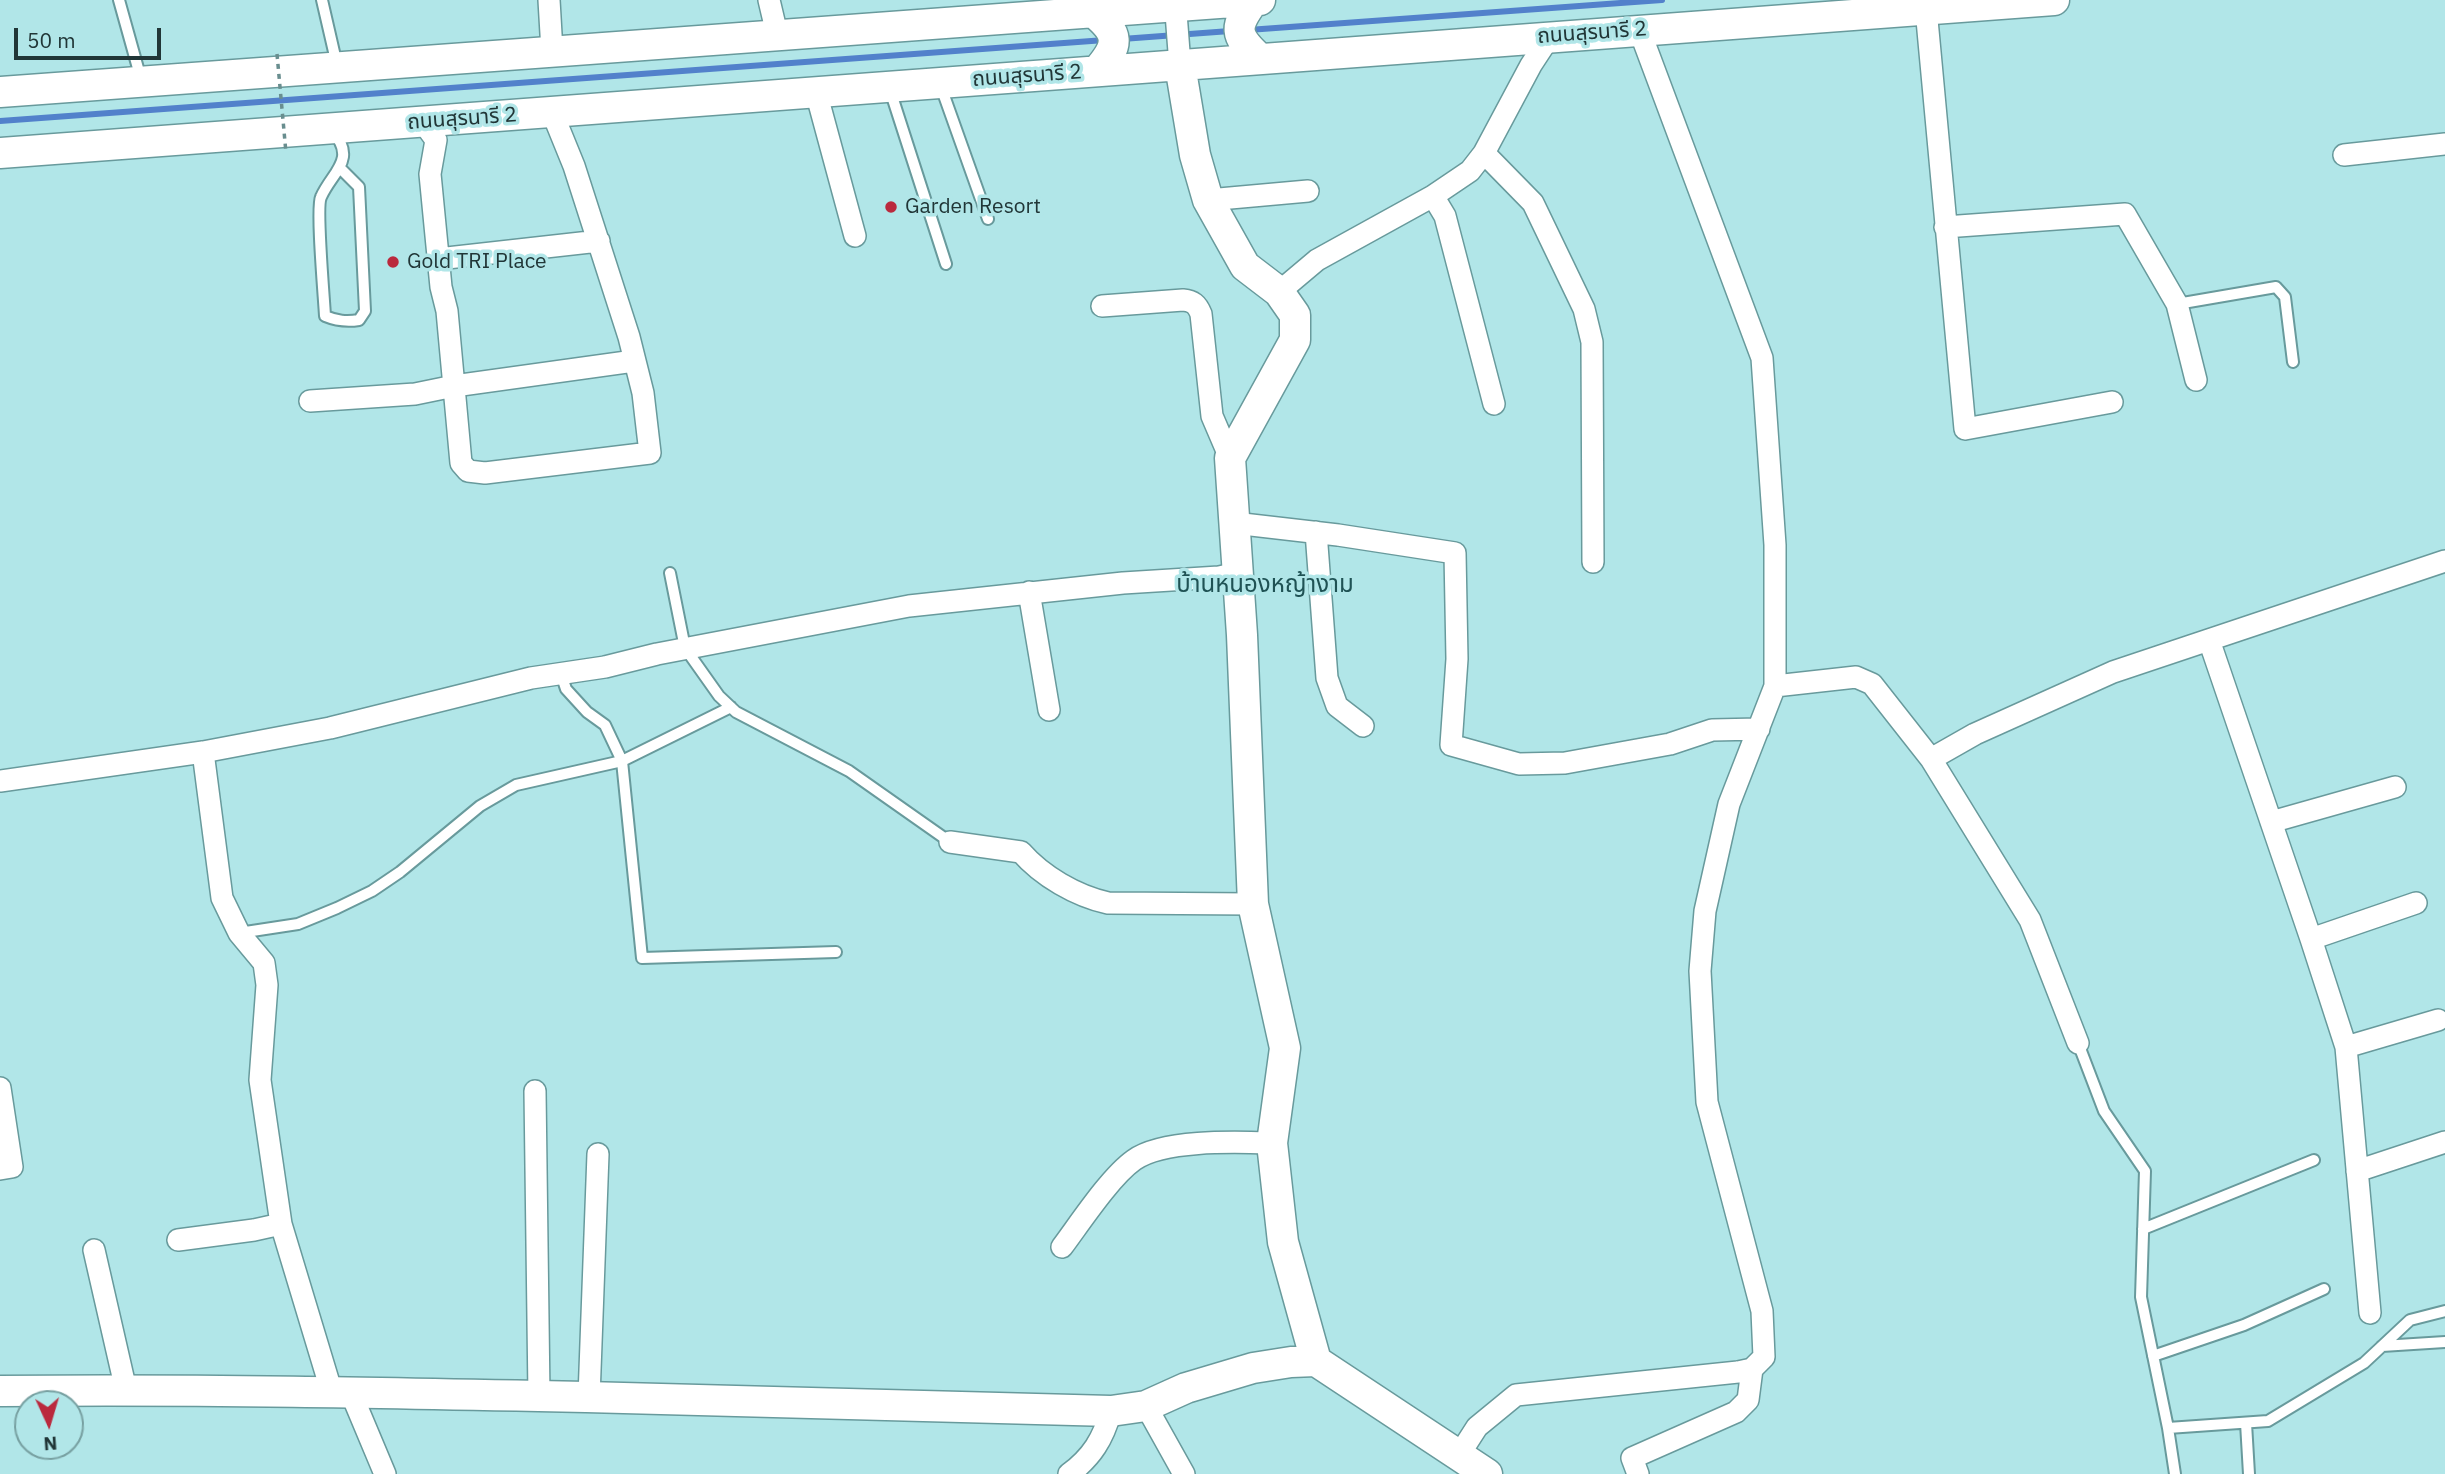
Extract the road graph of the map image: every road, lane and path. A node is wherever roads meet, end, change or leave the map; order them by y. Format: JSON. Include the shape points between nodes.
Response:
{"nodes":[{"id":1,"x":119,"y":0,"type":"edge"},
{"id":2,"x":321,"y":0,"type":"edge"},
{"id":3,"x":549,"y":0,"type":"edge"},
{"id":4,"x":769,"y":0,"type":"edge"},
{"id":5,"x":2054,"y":0,"type":"edge"},
{"id":6,"x":1253,"y":5,"type":"edge"},
{"id":7,"x":1175,"y":9,"type":"edge"},
{"id":8,"x":1926,"y":9,"type":"junction"},
{"id":9,"x":1099,"y":17,"type":"junction"},
{"id":10,"x":1639,"y":30,"type":"junction"},
{"id":11,"x":777,"y":34,"type":"junction"},
{"id":12,"x":1550,"y":36,"type":"junction"},
{"id":13,"x":552,"y":51,"type":"junction"},
{"id":14,"x":1252,"y":52,"type":"junction"},
{"id":15,"x":277,"y":54,"type":"dead end"},
{"id":16,"x":1179,"y":58,"type":"junction"},
{"id":17,"x":1103,"y":63,"type":"junction"},
{"id":18,"x":337,"y":67,"type":"junction"},
{"id":19,"x":142,"y":81,"type":"junction"},
{"id":20,"x":940,"y":82,"type":"junction"},
{"id":21,"x":889,"y":86,"type":"junction"},
{"id":22,"x":0,"y":92,"type":"edge"},
{"id":23,"x":816,"y":92,"type":"junction"},
{"id":24,"x":552,"y":112,"type":"junction"},
{"id":25,"x":423,"y":122,"type":"junction"},
{"id":26,"x":331,"y":129,"type":"junction"},
{"id":27,"x":2445,"y":144,"type":"edge"},
{"id":28,"x":0,"y":153,"type":"edge"},
{"id":29,"x":286,"y":153,"type":"dead end"},
{"id":30,"x":1484,"y":153,"type":"junction"},
{"id":31,"x":2344,"y":155,"type":"dead end"},
{"id":32,"x":340,"y":168,"type":"junction"},
{"id":33,"x":1308,"y":191,"type":"dead end"},
{"id":34,"x":1433,"y":196,"type":"junction"},
{"id":35,"x":1208,"y":200,"type":"junction"},
{"id":36,"x":988,"y":219,"type":"dead end"},
{"id":37,"x":1945,"y":227,"type":"junction"},
{"id":38,"x":855,"y":236,"type":"dead end"},
{"id":39,"x":599,"y":241,"type":"junction"},
{"id":40,"x":438,"y":259,"type":"junction"},
{"id":41,"x":946,"y":264,"type":"dead end"},
{"id":42,"x":1279,"y":292,"type":"junction"},
{"id":43,"x":2177,"y":304,"type":"junction"},
{"id":44,"x":1102,"y":306,"type":"dead end"},
{"id":45,"x":634,"y":361,"type":"junction"},
{"id":46,"x":2293,"y":362,"type":"dead end"},
{"id":47,"x":2196,"y":380,"type":"dead end"},
{"id":48,"x":454,"y":386,"type":"junction"},
{"id":49,"x":310,"y":401,"type":"dead end"},
{"id":50,"x":2112,"y":402,"type":"dead end"},
{"id":51,"x":1494,"y":404,"type":"dead end"},
{"id":52,"x":1230,"y":458,"type":"junction"},
{"id":53,"x":1234,"y":523,"type":"junction"},
{"id":54,"x":1316,"y":532,"type":"junction"},
{"id":55,"x":2445,"y":561,"type":"edge"},
{"id":56,"x":1592,"y":562,"type":"dead end"},
{"id":57,"x":670,"y":573,"type":"dead end"},
{"id":58,"x":1238,"y":573,"type":"junction"},
{"id":59,"x":1029,"y":592,"type":"junction"},
{"id":60,"x":2209,"y":640,"type":"junction"},
{"id":61,"x":685,"y":648,"type":"junction"},
{"id":62,"x":561,"y":674,"type":"junction"},
{"id":63,"x":1775,"y":686,"type":"junction"},
{"id":64,"x":731,"y":707,"type":"junction"},
{"id":65,"x":1049,"y":710,"type":"dead end"},
{"id":66,"x":1363,"y":726,"type":"dead end"},
{"id":67,"x":1759,"y":729,"type":"junction"},
{"id":68,"x":203,"y":752,"type":"junction"},
{"id":69,"x":1931,"y":759,"type":"junction"},
{"id":70,"x":622,"y":761,"type":"junction"},
{"id":71,"x":0,"y":781,"type":"edge"},
{"id":72,"x":2395,"y":787,"type":"dead end"},
{"id":73,"x":2271,"y":822,"type":"junction"},
{"id":74,"x":950,"y":842,"type":"joint"},
{"id":75,"x":2416,"y":903,"type":"dead end"},
{"id":76,"x":1253,"y":904,"type":"junction"},
{"id":77,"x":239,"y":933,"type":"junction"},
{"id":78,"x":2311,"y":939,"type":"junction"},
{"id":79,"x":836,"y":952,"type":"dead end"},
{"id":80,"x":2438,"y":1020,"type":"dead end"},
{"id":81,"x":2078,"y":1043,"type":"joint"},
{"id":82,"x":2346,"y":1047,"type":"junction"},
{"id":83,"x":0,"y":1088,"type":"edge"},
{"id":84,"x":535,"y":1091,"type":"dead end"},
{"id":85,"x":2445,"y":1142,"type":"edge"},
{"id":86,"x":1272,"y":1143,"type":"junction"},
{"id":87,"x":598,"y":1154,"type":"dead end"},
{"id":88,"x":2314,"y":1160,"type":"dead end"},
{"id":89,"x":0,"y":1169,"type":"edge"},
{"id":90,"x":2357,"y":1171,"type":"junction"},
{"id":91,"x":281,"y":1224,"type":"junction"},
{"id":92,"x":2143,"y":1229,"type":"junction"},
{"id":93,"x":178,"y":1240,"type":"dead end"},
{"id":94,"x":1062,"y":1247,"type":"dead end"},
{"id":95,"x":94,"y":1250,"type":"dead end"},
{"id":96,"x":2324,"y":1289,"type":"dead end"},
{"id":97,"x":2445,"y":1311,"type":"edge"},
{"id":98,"x":2370,"y":1313,"type":"dead end"},
{"id":99,"x":2445,"y":1342,"type":"edge"},
{"id":100,"x":2382,"y":1346,"type":"junction"},
{"id":101,"x":2153,"y":1356,"type":"junction"},
{"id":102,"x":1316,"y":1362,"type":"junction"},
{"id":103,"x":1752,"y":1369,"type":"junction"},
{"id":104,"x":126,"y":1390,"type":"junction"},
{"id":105,"x":0,"y":1391,"type":"edge"},
{"id":106,"x":342,"y":1393,"type":"junction"},
{"id":107,"x":539,"y":1396,"type":"junction"},
{"id":108,"x":589,"y":1397,"type":"junction"},
{"id":109,"x":1146,"y":1406,"type":"junction"},
{"id":110,"x":1111,"y":1411,"type":"junction"},
{"id":111,"x":2246,"y":1423,"type":"junction"},
{"id":112,"x":2168,"y":1427,"type":"junction"},
{"id":113,"x":1459,"y":1455,"type":"junction"},
{"id":114,"x":385,"y":1474,"type":"edge"},
{"id":115,"x":1069,"y":1474,"type":"edge"},
{"id":116,"x":1184,"y":1474,"type":"edge"},
{"id":117,"x":1487,"y":1474,"type":"edge"},
{"id":118,"x":1637,"y":1474,"type":"edge"},
{"id":119,"x":2175,"y":1474,"type":"edge"},
{"id":120,"x":2249,"y":1474,"type":"edge"}],
"edges":[{"from":1,"to":19,"type":"lane"},
{"from":2,"to":18,"type":"lane"},
{"from":3,"to":13,"type":"street"},
{"from":4,"to":11,"type":"street"},
{"from":5,"to":8,"type":"main road","name":"ถนนสุรนารี 2"},
{"from":6,"to":7,"type":"main road"},
{"from":6,"to":14,"type":"main road","via":[[1239,30]]},
{"from":7,"to":9,"type":"main road"},
{"from":7,"to":16,"type":"street"},
{"from":8,"to":10,"type":"main road","name":"ถนนสุรนารี 2"},
{"from":8,"to":37,"type":"street"},
{"from":9,"to":11,"type":"main road"},
{"from":9,"to":17,"type":"main road","via":[[1114,36]]},
{"from":10,"to":12,"type":"main road","name":"ถนนสุรนารี 2"},
{"from":10,"to":63,"type":"street","via":[[1762,358],[1775,545]]},
{"from":11,"to":13,"type":"main road"},
{"from":12,"to":14,"type":"main road","name":"ถนนสุรนารี 2"},
{"from":12,"to":30,"type":"street"},
{"from":13,"to":18,"type":"main road"},
{"from":14,"to":16,"type":"main road","name":"ถนนสุรนารี 2"},
{"from":15,"to":29,"type":"path","bridge":true},
{"from":16,"to":17,"type":"main road","name":"ถนนสุรนารี 2"},
{"from":16,"to":35,"type":"main road","via":[[1195,155]]},
{"from":17,"to":20,"type":"main road","name":"ถนนสุรนารี 2"},
{"from":18,"to":19,"type":"main road"},
{"from":19,"to":22,"type":"main road"},
{"from":20,"to":21,"type":"main road","name":"ถนนสุรนารี 2"},
{"from":20,"to":36,"type":"lane"},
{"from":21,"to":23,"type":"main road","name":"ถนนสุรนารี 2"},
{"from":21,"to":41,"type":"lane"},
{"from":23,"to":24,"type":"main road","name":"ถนนสุรนารี 2"},
{"from":23,"to":38,"type":"street"},
{"from":24,"to":25,"type":"main road","name":"ถนนสุรนารี 2"},
{"from":24,"to":39,"type":"street"},
{"from":25,"to":26,"type":"main road","name":"ถนนสุรนารี 2"},
{"from":25,"to":40,"type":"street","via":[[436,140],[430,174]]},
{"from":26,"to":28,"type":"main road","name":"ถนนสุรนารี 2"},
{"from":26,"to":32,"type":"lane","via":[[340,140]]},
{"from":27,"to":31,"type":"street"},
{"from":30,"to":34,"type":"street","via":[[1470,171]]},
{"from":30,"to":56,"type":"street","via":[[1533,203],[1584,309],[1592,342]]},
{"from":32,"to":32,"type":"lane","via":[[319,199],[325,316],[349,322],[359,320],[365,311],[359,187]]},
{"from":33,"to":35,"type":"street"},
{"from":34,"to":42,"type":"street","via":[[1317,260]]},
{"from":34,"to":51,"type":"street","via":[[1445,216]]},
{"from":35,"to":42,"type":"main road","via":[[1245,266]]},
{"from":37,"to":43,"type":"street","via":[[2125,214]]},
{"from":37,"to":50,"type":"street","via":[[1965,429]]},
{"from":39,"to":40,"type":"street"},
{"from":39,"to":45,"type":"street"},
{"from":40,"to":48,"type":"street"},
{"from":42,"to":52,"type":"main road","via":[[1295,315],[1296,340]]},
{"from":43,"to":46,"type":"lane","via":[[2276,287],[2285,297]]},
{"from":43,"to":47,"type":"street"},
{"from":44,"to":52,"type":"street","via":[[1182,300],[1198,306],[1212,416]]},
{"from":45,"to":48,"type":"street"},
{"from":45,"to":48,"type":"street","via":[[650,453],[485,473],[468,471],[461,463]]},
{"from":48,"to":49,"type":"street","via":[[415,394]]},
{"from":52,"to":53,"type":"main road"},
{"from":53,"to":54,"type":"street"},
{"from":53,"to":58,"type":"main road"},
{"from":54,"to":66,"type":"street","via":[[1329,685],[1337,706]]},
{"from":54,"to":67,"type":"street","via":[[1455,553],[1457,659],[1451,745],[1519,764],[1565,763],[1670,744],[1712,730]]},
{"from":55,"to":60,"type":"street"},
{"from":57,"to":61,"type":"lane"},
{"from":58,"to":59,"type":"street"},
{"from":58,"to":76,"type":"main road"},
{"from":59,"to":61,"type":"street","via":[[909,606]]},
{"from":59,"to":65,"type":"street"},
{"from":60,"to":69,"type":"street","via":[[2113,672],[1975,734]]},
{"from":60,"to":73,"type":"street"},
{"from":61,"to":62,"type":"street"},
{"from":61,"to":64,"type":"lane"},
{"from":62,"to":68,"type":"street","via":[[330,728]]},
{"from":62,"to":70,"type":"lane","via":[[566,690],[605,725]]},
{"from":63,"to":67,"type":"street"},
{"from":63,"to":69,"type":"street","via":[[1856,677],[1872,684]]},
{"from":64,"to":70,"type":"lane"},
{"from":64,"to":74,"type":"lane","via":[[849,771]]},
{"from":67,"to":103,"type":"street","via":[[1729,804],[1705,911],[1700,971],[1707,1102],[1762,1311],[1764,1357]]},
{"from":68,"to":71,"type":"street"},
{"from":68,"to":77,"type":"street","via":[[222,898]]},
{"from":69,"to":81,"type":"street","via":[[2030,920]]},
{"from":70,"to":77,"type":"lane","via":[[516,785],[480,806],[372,891],[298,924]]},
{"from":70,"to":79,"type":"lane","via":[[642,958]]},
{"from":72,"to":73,"type":"street"},
{"from":73,"to":78,"type":"street"},
{"from":74,"to":76,"type":"street","via":[[1021,852],[1035,867],[1068,887],[1108,903]]},
{"from":75,"to":78,"type":"street"},
{"from":76,"to":86,"type":"main road","via":[[1285,1048]]},
{"from":77,"to":91,"type":"street","via":[[264,963],[267,985],[260,1080]]},
{"from":78,"to":82,"type":"street"},
{"from":80,"to":82,"type":"street"},
{"from":81,"to":92,"type":"lane","via":[[2104,1111],[2145,1171]]},
{"from":82,"to":90,"type":"street"},
{"from":83,"to":89,"type":"street","via":[[12,1167]]},
{"from":84,"to":107,"type":"street"},
{"from":85,"to":90,"type":"street"},
{"from":86,"to":94,"type":"street","via":[[1213,1143],[1143,1154],[1119,1174]]},
{"from":86,"to":102,"type":"main road","via":[[1283,1242]]},
{"from":87,"to":108,"type":"street"},
{"from":88,"to":92,"type":"lane"},
{"from":90,"to":98,"type":"street"},
{"from":91,"to":93,"type":"street"},
{"from":91,"to":106,"type":"street"},
{"from":92,"to":101,"type":"lane","via":[[2141,1297]]},
{"from":95,"to":104,"type":"street"},
{"from":96,"to":101,"type":"lane","via":[[2244,1325]]},
{"from":97,"to":100,"type":"lane","via":[[2410,1320]]},
{"from":99,"to":100,"type":"lane"},
{"from":100,"to":111,"type":"lane","via":[[2364,1363],[2268,1422]]},
{"from":101,"to":112,"type":"lane"},
{"from":102,"to":109,"type":"main road","via":[[1253,1368],[1186,1388]]},
{"from":102,"to":113,"type":"main road"},
{"from":103,"to":113,"type":"street","via":[[1516,1395],[1477,1427]]},
{"from":103,"to":118,"type":"street","via":[[1748,1400],[1736,1412],[1632,1458]]},
{"from":104,"to":105,"type":"main road"},
{"from":104,"to":106,"type":"main road"},
{"from":106,"to":107,"type":"main road"},
{"from":106,"to":114,"type":"street"},
{"from":107,"to":108,"type":"main road"},
{"from":108,"to":110,"type":"main road"},
{"from":109,"to":110,"type":"main road"},
{"from":109,"to":116,"type":"street"},
{"from":110,"to":115,"type":"street","via":[[1104,1436]]},
{"from":111,"to":112,"type":"lane"},
{"from":111,"to":120,"type":"lane"},
{"from":112,"to":119,"type":"lane"},
{"from":113,"to":117,"type":"main road"}]}
